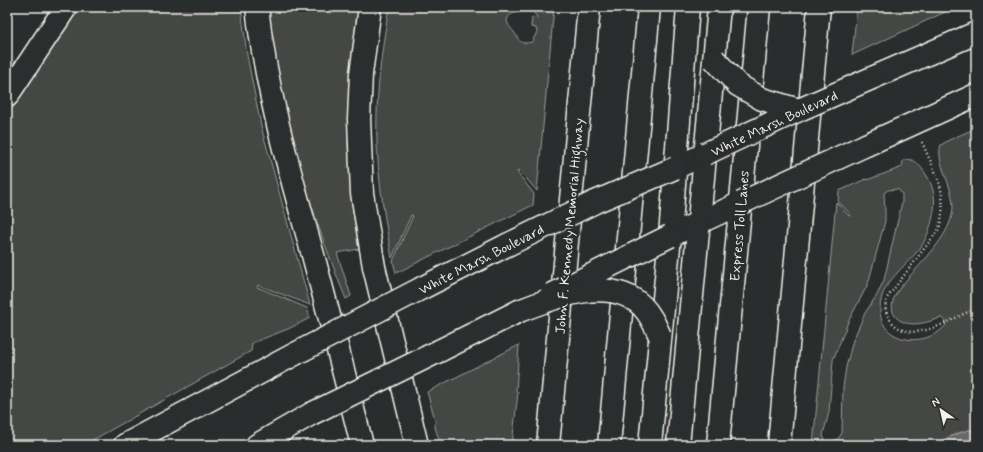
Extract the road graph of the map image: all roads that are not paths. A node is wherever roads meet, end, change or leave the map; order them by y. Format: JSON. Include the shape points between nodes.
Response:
{"nodes":[{"id":1,"x":66,"y":7,"type":"edge"},
{"id":2,"x":257,"y":7,"type":"edge"},
{"id":3,"x":370,"y":7,"type":"edge"},
{"id":4,"x":589,"y":7,"type":"edge"},
{"id":5,"x":649,"y":7,"type":"edge"},
{"id":6,"x":688,"y":7,"type":"edge"},
{"id":7,"x":759,"y":7,"type":"edge"},
{"id":8,"x":819,"y":7,"type":"edge"},
{"id":9,"x":718,"y":16,"type":"edge"},
{"id":10,"x":967,"y":37,"type":"edge"},
{"id":11,"x":714,"y":59,"type":"junction"},
{"id":12,"x":976,"y":95,"type":"edge"},
{"id":13,"x":7,"y":96,"type":"edge"},
{"id":14,"x":799,"y":110,"type":"junction"},
{"id":15,"x":705,"y":154,"type":"junction"},
{"id":16,"x":675,"y":168,"type":"junction"},
{"id":17,"x":699,"y":222,"type":"junction"},
{"id":18,"x":670,"y":236,"type":"junction"},
{"id":19,"x":519,"y":311,"type":"junction"},
{"id":20,"x":660,"y":336,"type":"junction"},
{"id":21,"x":296,"y":359,"type":"junction"},
{"id":22,"x":125,"y":445,"type":"edge"},
{"id":23,"x":157,"y":445,"type":"edge"},
{"id":24,"x":257,"y":445,"type":"edge"},
{"id":25,"x":362,"y":445,"type":"edge"},
{"id":26,"x":416,"y":445,"type":"edge"},
{"id":27,"x":548,"y":445,"type":"edge"},
{"id":28,"x":609,"y":445,"type":"edge"},
{"id":29,"x":650,"y":445,"type":"edge"},
{"id":30,"x":678,"y":445,"type":"edge"},
{"id":31,"x":718,"y":445,"type":"edge"},
{"id":32,"x":779,"y":445,"type":"edge"}],
"edges":[{"from":1,"to":13,"type":"highway"},
{"from":2,"to":25,"type":"highway","via":[[264,60],[280,132]]},
{"from":3,"to":26,"type":"highway","via":[[361,74],[359,119],[362,193],[374,267]]},
{"from":4,"to":27,"type":"highway","name":"John F. Kennedy Memorial Highway"},
{"from":5,"to":28,"type":"highway"},
{"from":6,"to":16,"type":"highway"},
{"from":7,"to":31,"type":"highway","name":"Express Toll Lanes"},
{"from":8,"to":32,"type":"highway"},
{"from":9,"to":11,"type":"highway"},
{"from":10,"to":14,"type":"highway","name":"White Marsh Boulevard","bridge":true},
{"from":11,"to":14,"type":"highway","bridge":true,"via":[[738,86],[762,99]]},
{"from":11,"to":15,"type":"highway"},
{"from":12,"to":17,"type":"highway","bridge":true},
{"from":14,"to":15,"type":"highway","name":"White Marsh Boulevard","bridge":true},
{"from":15,"to":16,"type":"highway","name":"White Marsh Boulevard"},
{"from":15,"to":17,"type":"highway"},
{"from":16,"to":18,"type":"highway"},
{"from":16,"to":21,"type":"highway","name":"White Marsh Boulevard","bridge":true,"via":[[602,199],[506,245],[422,288]]},
{"from":17,"to":18,"type":"highway"},
{"from":17,"to":30,"type":"highway"},
{"from":18,"to":19,"type":"highway","bridge":true},
{"from":18,"to":20,"type":"highway"},
{"from":19,"to":20,"type":"highway","bridge":true,"via":[[571,293],[610,292],[626,296],[643,307]]},
{"from":19,"to":24,"type":"highway","bridge":true,"via":[[311,414]]},
{"from":20,"to":29,"type":"highway"},
{"from":21,"to":22,"type":"highway","name":"White Marsh Boulevard"},
{"from":21,"to":23,"type":"highway"}]}
